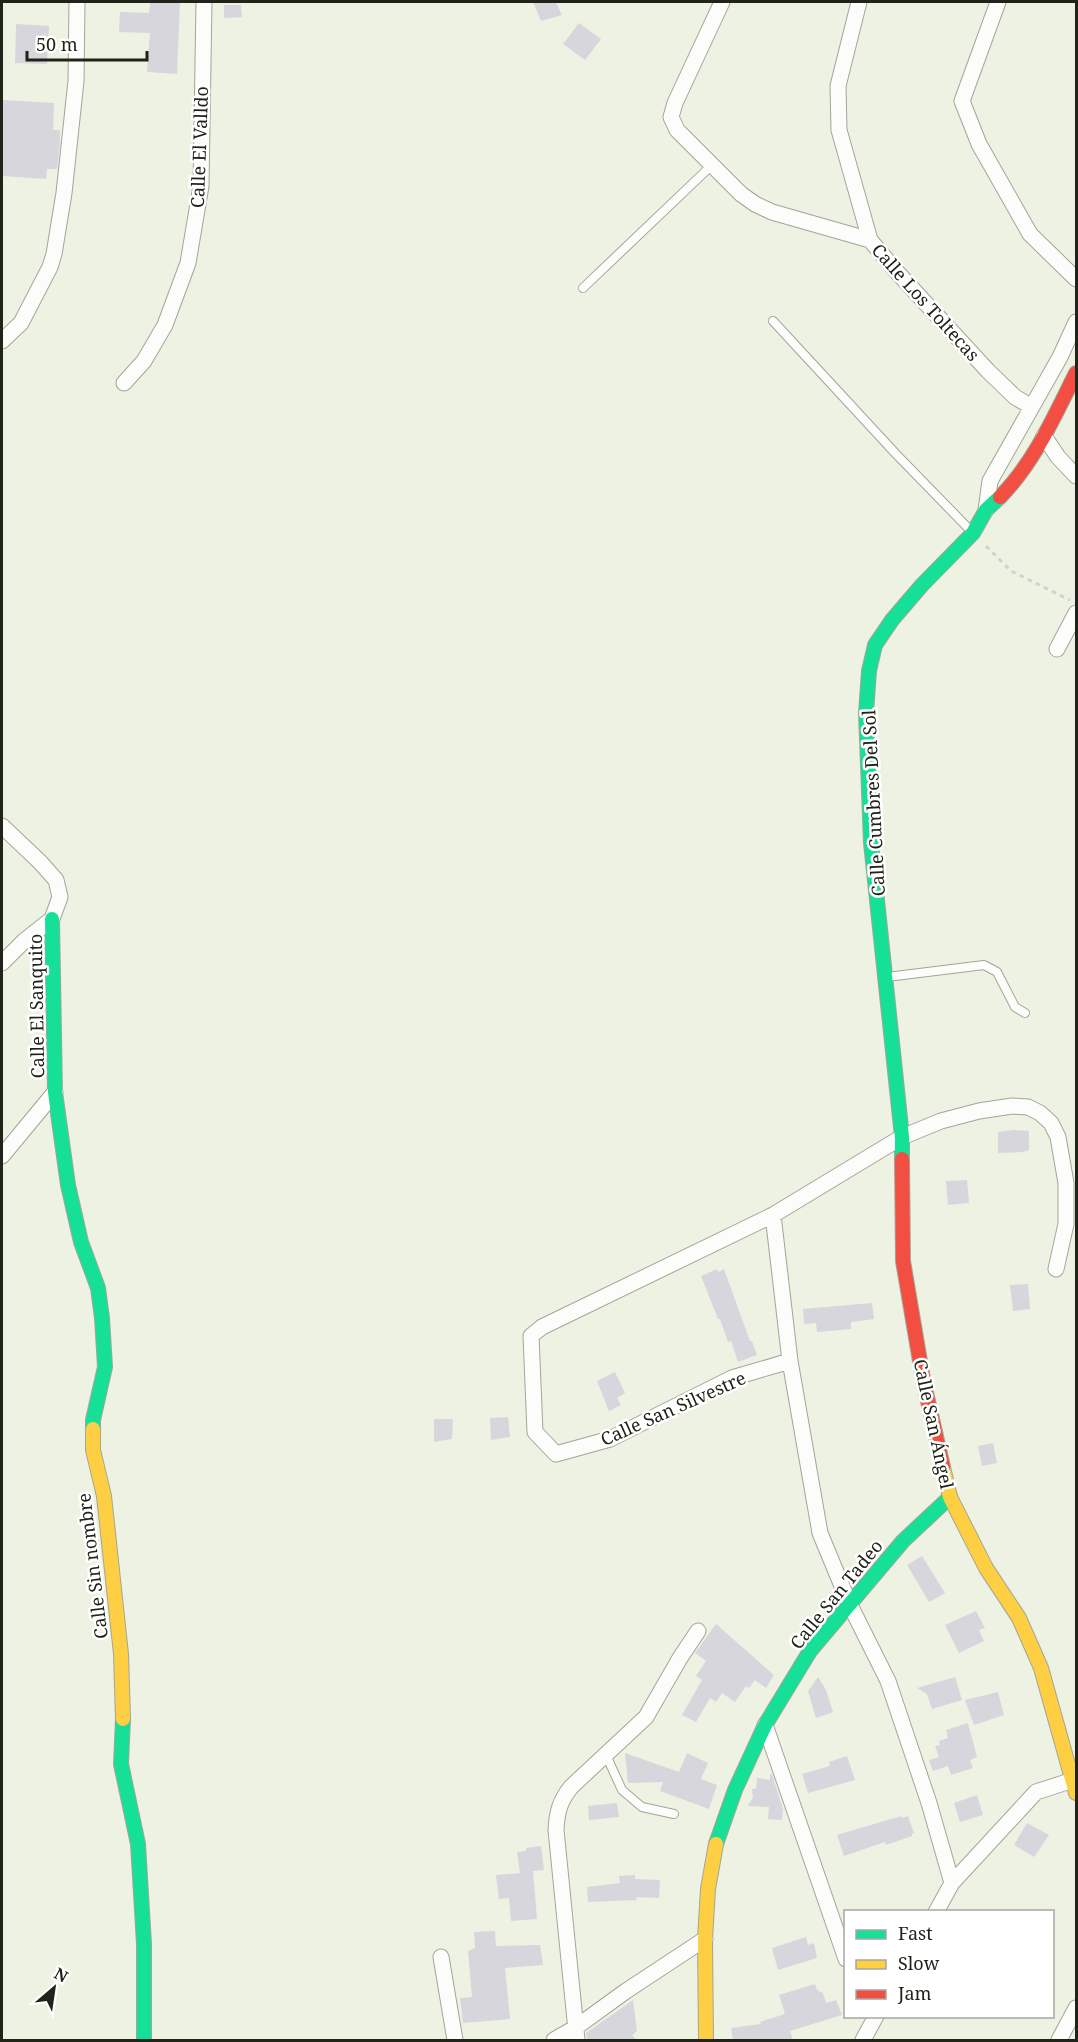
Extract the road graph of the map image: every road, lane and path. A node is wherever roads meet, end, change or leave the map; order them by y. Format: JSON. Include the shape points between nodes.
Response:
{"nodes":[{"id":1,"x":77,"y":2,"type":"edge"},
{"id":2,"x":204,"y":2,"type":"edge"},
{"id":3,"x":723,"y":2,"type":"edge"},
{"id":4,"x":859,"y":2,"type":"edge"},
{"id":5,"x":998,"y":2,"type":"edge"},
{"id":6,"x":712,"y":165,"type":"junction"},
{"id":7,"x":870,"y":240,"type":"junction"},
{"id":8,"x":1077,"y":279,"type":"edge"},
{"id":9,"x":583,"y":288,"type":"dead end"},
{"id":10,"x":773,"y":321,"type":"dead end"},
{"id":11,"x":1077,"y":322,"type":"edge"},
{"id":12,"x":2,"y":341,"type":"edge"},
{"id":13,"x":1077,"y":373,"type":"edge"},
{"id":14,"x":124,"y":383,"type":"dead end"},
{"id":15,"x":1032,"y":407,"type":"junction"},
{"id":16,"x":1044,"y":436,"type":"junction"},
{"id":17,"x":1077,"y":476,"type":"edge"},
{"id":18,"x":986,"y":510,"type":"junction"},
{"id":19,"x":973,"y":533,"type":"junction"},
{"id":20,"x":1077,"y":604,"type":"edge"},
{"id":21,"x":1077,"y":613,"type":"edge"},
{"id":22,"x":1057,"y":649,"type":"dead end"},
{"id":23,"x":2,"y":826,"type":"edge"},
{"id":24,"x":52,"y":919,"type":"junction"},
{"id":25,"x":2,"y":963,"type":"edge"},
{"id":26,"x":885,"y":977,"type":"junction"},
{"id":27,"x":1025,"y":1013,"type":"dead end"},
{"id":28,"x":55,"y":1092,"type":"junction"},
{"id":29,"x":902,"y":1137,"type":"junction"},
{"id":30,"x":2,"y":1156,"type":"edge"},
{"id":31,"x":773,"y":1215,"type":"junction"},
{"id":32,"x":1056,"y":1269,"type":"dead end"},
{"id":33,"x":790,"y":1361,"type":"junction"},
{"id":34,"x":950,"y":1497,"type":"junction"},
{"id":35,"x":849,"y":1603,"type":"junction"},
{"id":36,"x":698,"y":1631,"type":"dead end"},
{"id":37,"x":765,"y":1725,"type":"junction"},
{"id":38,"x":606,"y":1755,"type":"junction"},
{"id":39,"x":1075,"y":1786,"type":"edge"},
{"id":40,"x":674,"y":1814,"type":"dead end"},
{"id":41,"x":952,"y":1883,"type":"junction"},
{"id":42,"x":937,"y":1910,"type":"edge"},
{"id":43,"x":705,"y":1939,"type":"junction"},
{"id":44,"x":844,"y":1953,"type":"edge"},
{"id":45,"x":441,"y":1957,"type":"dead end"},
{"id":46,"x":1077,"y":2008,"type":"edge"},
{"id":47,"x":576,"y":2034,"type":"edge"},
{"id":48,"x":144,"y":2040,"type":"edge"},
{"id":49,"x":455,"y":2040,"type":"edge"},
{"id":50,"x":554,"y":2040,"type":"edge"},
{"id":51,"x":706,"y":2040,"type":"edge"},
{"id":52,"x":1059,"y":2040,"type":"edge"}],
"edges":[{"from":1,"to":12,"type":"street","via":[[76,81],[54,254],[21,323]]},
{"from":2,"to":14,"type":"street","name":"Calle El Valldo","via":[[201,186],[188,263],[165,325],[144,361]]},
{"from":3,"to":6,"type":"street","via":[[671,117],[677,130]]},
{"from":4,"to":7,"type":"street","name":"Calle Los Toltecas","via":[[838,86],[839,130]]},
{"from":5,"to":8,"type":"street","via":[[962,101],[979,144],[1030,234]]},
{"from":6,"to":7,"type":"street","via":[[755,204]]},
{"from":6,"to":9,"type":"lane"},
{"from":7,"to":15,"type":"street","name":"Calle Los Toltecas","via":[[988,371],[1015,397]]},
{"from":10,"to":19,"type":"lane"},
{"from":11,"to":15,"type":"street","name":"Calle Cumbres Del Sol"},
{"from":13,"to":16,"type":"street","name":"Calle Cumbres Del Sol"},
{"from":15,"to":18,"type":"street","name":"Calle Cumbres Del Sol","via":[[990,481]]},
{"from":16,"to":17,"type":"street"},
{"from":16,"to":18,"type":"street","name":"Calle Cumbres Del Sol","via":[[1011,486]]},
{"from":18,"to":19,"type":"street","name":"Calle Cumbres Del Sol"},
{"from":19,"to":20,"type":"path","via":[[1011,571]]},
{"from":19,"to":26,"type":"street","name":"Calle Cumbres Del Sol","via":[[921,585],[874,645],[867,713],[871,843]]},
{"from":21,"to":22,"type":"street"},
{"from":23,"to":24,"type":"street","via":[[56,880],[60,897]]},
{"from":24,"to":25,"type":"street"},
{"from":24,"to":28,"type":"street","name":"Calle El Sanquito"},
{"from":26,"to":27,"type":"lane","via":[[984,965],[997,972],[1015,1007]]},
{"from":26,"to":29,"type":"street","name":"Calle Cumbres Del Sol"},
{"from":28,"to":30,"type":"street"},
{"from":28,"to":48,"type":"street","name":"Calle Sin nombre","via":[[68,1185],[81,1242],[98,1288],[102,1318],[105,1367],[93,1420],[93,1450],[104,1496],[121,1653],[121,1764],[138,1844]]},
{"from":29,"to":31,"type":"street"},
{"from":29,"to":32,"type":"street","via":[[979,1111],[1011,1106],[1041,1113],[1058,1137],[1065,1183],[1066,1224]]},
{"from":29,"to":34,"type":"street","name":"Calle San Ángel","via":[[903,1261],[923,1379]]},
{"from":31,"to":33,"type":"street"},
{"from":31,"to":33,"type":"street","name":"Calle San Silvestre","via":[[542,1327],[531,1336],[535,1432],[556,1454],[609,1439],[732,1378]]},
{"from":33,"to":35,"type":"street","via":[[820,1533]]},
{"from":34,"to":35,"type":"street","name":"Calle San Tadeo","via":[[903,1541]]},
{"from":34,"to":39,"type":"street","name":"Calle San Ángel","via":[[1030,1642]]},
{"from":35,"to":37,"type":"street","name":"Calle San Tadeo","via":[[810,1651]]},
{"from":35,"to":41,"type":"street","via":[[888,1681]]},
{"from":36,"to":38,"type":"street","via":[[646,1717]]},
{"from":37,"to":43,"type":"street","name":"Calle San Tadeo","via":[[717,1841],[708,1889]]},
{"from":37,"to":44,"type":"street"},
{"from":38,"to":40,"type":"lane","via":[[622,1790],[642,1807]]},
{"from":38,"to":47,"type":"street","via":[[572,1787],[557,1811]]},
{"from":39,"to":41,"type":"street","via":[[1036,1792]]},
{"from":41,"to":42,"type":"street"},
{"from":43,"to":47,"type":"street","via":[[626,1991]]},
{"from":43,"to":51,"type":"street","name":"Calle San Tadeo"},
{"from":45,"to":49,"type":"street"},
{"from":46,"to":52,"type":"street"},
{"from":47,"to":50,"type":"street"}]}
